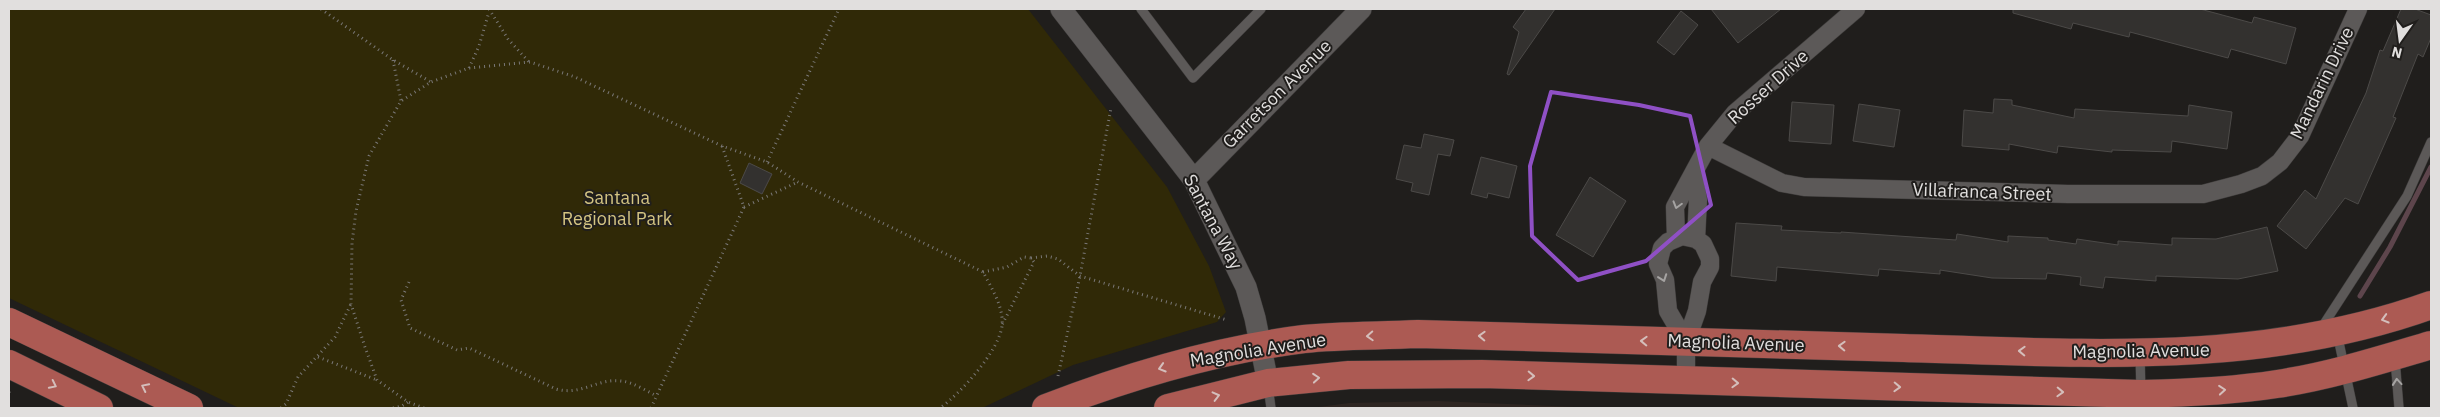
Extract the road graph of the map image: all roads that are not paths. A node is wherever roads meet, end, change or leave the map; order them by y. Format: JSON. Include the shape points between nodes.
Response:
{"nodes":[{"id":1,"x":1061,"y":9,"type":"edge"},
{"id":2,"x":1141,"y":9,"type":"edge"},
{"id":3,"x":1262,"y":9,"type":"edge"},
{"id":4,"x":1361,"y":9,"type":"edge"},
{"id":5,"x":1856,"y":9,"type":"edge"},
{"id":6,"x":2358,"y":9,"type":"edge"},
{"id":7,"x":2431,"y":142,"type":"edge"},
{"id":8,"x":1708,"y":146,"type":"junction"},
{"id":9,"x":1694,"y":176,"type":"junction"},
{"id":10,"x":2262,"y":176,"type":"joint"},
{"id":11,"x":1194,"y":180,"type":"junction"},
{"id":12,"x":1676,"y":238,"type":"junction"},
{"id":13,"x":1696,"y":239,"type":"junction"},
{"id":14,"x":2431,"y":305,"type":"edge"},
{"id":15,"x":9,"y":322,"type":"edge"},
{"id":16,"x":1686,"y":342,"type":"junction"},
{"id":17,"x":2431,"y":345,"type":"edge"},
{"id":18,"x":2334,"y":346,"type":"junction"},
{"id":19,"x":1261,"y":347,"type":"junction"},
{"id":20,"x":2140,"y":354,"type":"junction"},
{"id":21,"x":2395,"y":356,"type":"junction"},
{"id":22,"x":9,"y":364,"type":"edge"},
{"id":23,"x":1686,"y":381,"type":"junction"},
{"id":24,"x":1269,"y":396,"type":"edge"},
{"id":25,"x":2139,"y":401,"type":"edge"},
{"id":26,"x":99,"y":408,"type":"edge"},
{"id":27,"x":188,"y":408,"type":"edge"},
{"id":28,"x":1046,"y":408,"type":"edge"},
{"id":29,"x":1168,"y":408,"type":"edge"},
{"id":30,"x":2353,"y":408,"type":"edge"},
{"id":31,"x":2399,"y":408,"type":"edge"}],
"edges":[{"from":1,"to":11,"type":"street","name":"Santana Way"},
{"from":2,"to":3,"type":"lane","via":[[1193,78]]},
{"from":4,"to":11,"type":"street","name":"Garretson Avenue"},
{"from":5,"to":8,"type":"street","name":"Rosser Drive","via":[[1735,113]]},
{"from":6,"to":10,"type":"street","name":"Mandarin Drive","via":[[2300,136],[2280,162]]},
{"from":7,"to":18,"type":"lane","via":[[2407,196],[2345,296]]},
{"from":8,"to":9,"type":"street","name":"Rosser Drive"},
{"from":8,"to":10,"type":"street","name":"Villafranca Street","via":[[1782,183],[1804,187],[2203,194]]},
{"from":9,"to":12,"type":"street","name":"Rosser Drive","one_way":true,"via":[[1675,207]]},
{"from":9,"to":13,"type":"street","via":[[1698,200]]},
{"from":11,"to":19,"type":"street","name":"Santana Way","via":[[1246,287]]},
{"from":12,"to":13,"type":"street"},
{"from":12,"to":16,"type":"street","one_way":true,"via":[[1662,248],[1658,264],[1665,280],[1668,311]]},
{"from":13,"to":16,"type":"street","via":[[1708,250],[1710,267],[1702,282],[1697,311]]},
{"from":14,"to":18,"type":"main road","name":"Magnolia Avenue","one_way":true},
{"from":27,"to":15,"type":"main road","one_way":true},
{"from":16,"to":19,"type":"main road","name":"Magnolia Avenue","one_way":true,"via":[[1418,334],[1304,339]]},
{"from":20,"to":16,"type":"main road","name":"Magnolia Avenue","one_way":true},
{"from":16,"to":23,"type":"street"},
{"from":17,"to":21,"type":"main road","name":"Magnolia Avenue"},
{"from":18,"to":20,"type":"main road","name":"Magnolia Avenue","via":[[2270,345]]},
{"from":18,"to":21,"type":"main road","name":"Magnolia Avenue"},
{"from":25,"to":18,"type":"main road","name":"Magnolia Avenue","one_way":true,"via":[[2258,386]]},
{"from":18,"to":30,"type":"lane"},
{"from":19,"to":24,"type":"street","name":"Santana Way"},
{"from":19,"to":28,"type":"main road","name":"Magnolia Avenue","one_way":true,"via":[[1177,363],[1108,384]]},
{"from":20,"to":25,"type":"lane"},
{"from":31,"to":21,"type":"lane","one_way":true},
{"from":22,"to":26,"type":"main road","one_way":true},
{"from":24,"to":23,"type":"main road","name":"Magnolia Avenue","one_way":true,"via":[[1350,375]]},
{"from":23,"to":25,"type":"main road","name":"Magnolia Avenue","one_way":true},
{"from":29,"to":24,"type":"main road","name":"Magnolia Avenue","one_way":true}]}
